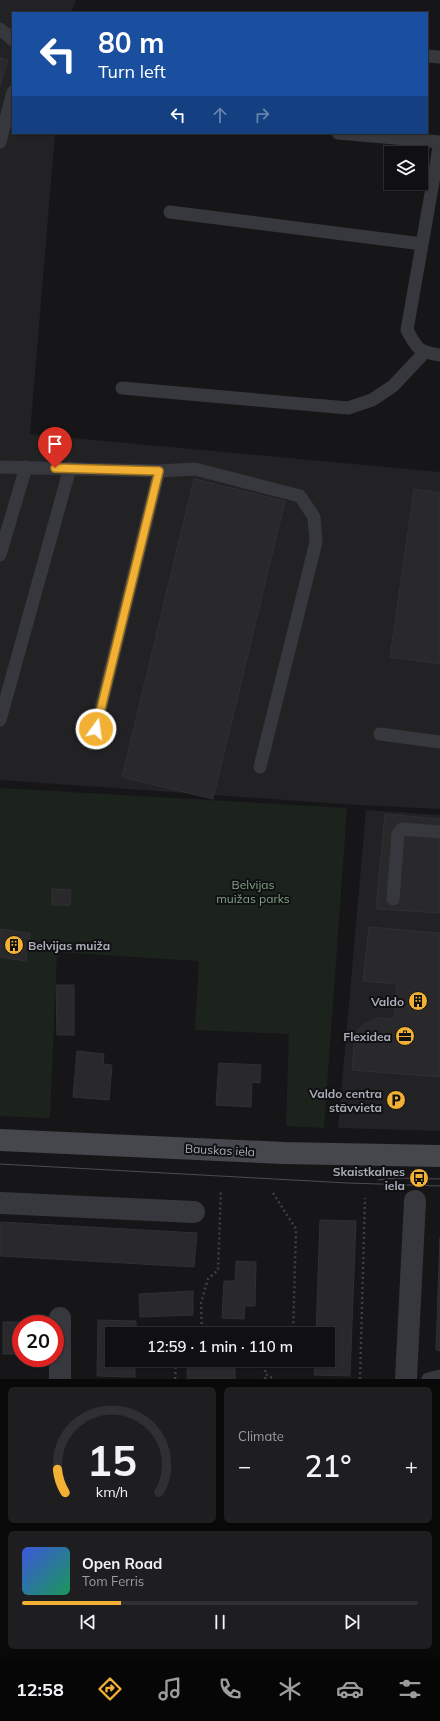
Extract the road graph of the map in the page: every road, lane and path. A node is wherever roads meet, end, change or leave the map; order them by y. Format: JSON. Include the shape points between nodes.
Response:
{"nodes":[{"id":1,"x":0,"y":29,"type":"edge"},
{"id":2,"x":12,"y":39,"type":"edge"},
{"id":3,"x":428,"y":56,"type":"edge"},
{"id":4,"x":440,"y":57,"type":"edge"},
{"id":5,"x":12,"y":96,"type":"edge"},
{"id":6,"x":349,"y":134,"type":"edge"},
{"id":7,"x":0,"y":142,"type":"edge"},
{"id":8,"x":440,"y":142,"type":"edge"},
{"id":9,"x":170,"y":212,"type":"dead end"},
{"id":10,"x":422,"y":244,"type":"junction"},
{"id":11,"x":424,"y":353,"type":"junction"},
{"id":12,"x":440,"y":355,"type":"edge"},
{"id":13,"x":122,"y":388,"type":"dead end"},
{"id":14,"x":0,"y":467,"type":"edge"},
{"id":15,"x":26,"y":467,"type":"junction"},
{"id":16,"x":70,"y":468,"type":"junction"},
{"id":17,"x":159,"y":471,"type":"junction"},
{"id":18,"x":0,"y":555,"type":"edge"},
{"id":19,"x":0,"y":720,"type":"edge"},
{"id":20,"x":380,"y":734,"type":"dead end"},
{"id":21,"x":440,"y":742,"type":"edge"},
{"id":22,"x":92,"y":744,"type":"dead end"},
{"id":23,"x":260,"y":767,"type":"dead end"},
{"id":24,"x":440,"y":832,"type":"edge"},
{"id":25,"x":393,"y":899,"type":"dead end"},
{"id":26,"x":0,"y":1140,"type":"edge"},
{"id":27,"x":440,"y":1156,"type":"edge"},
{"id":28,"x":221,"y":1190,"type":"dead end"},
{"id":29,"x":273,"y":1192,"type":"dead end"},
{"id":30,"x":365,"y":1198,"type":"dead end"},
{"id":31,"x":415,"y":1201,"type":"dead end"},
{"id":32,"x":0,"y":1203,"type":"edge"},
{"id":33,"x":194,"y":1212,"type":"dead end"},
{"id":34,"x":202,"y":1327,"type":"edge"},
{"id":35,"x":292,"y":1327,"type":"edge"},
{"id":36,"x":60,"y":1367,"type":"edge"},
{"id":37,"x":176,"y":1367,"type":"edge"},
{"id":38,"x":265,"y":1367,"type":"edge"},
{"id":39,"x":265,"y":1374,"type":"junction"},
{"id":40,"x":440,"y":1376,"type":"edge"},
{"id":41,"x":60,"y":1379,"type":"edge"},
{"id":42,"x":175,"y":1379,"type":"edge"},
{"id":43,"x":265,"y":1379,"type":"edge"},
{"id":44,"x":274,"y":1379,"type":"edge"},
{"id":45,"x":360,"y":1379,"type":"edge"},
{"id":46,"x":406,"y":1379,"type":"edge"},
{"id":47,"x":428,"y":1379,"type":"edge"}],
"edges":[{"from":1,"to":2,"type":"lane"},
{"from":3,"to":4,"type":"lane"},
{"from":5,"to":7,"type":"lane"},
{"from":6,"to":8,"type":"lane"},
{"from":8,"to":10,"type":"lane"},
{"from":9,"to":10,"type":"lane"},
{"from":10,"to":11,"type":"lane","via":[[407,330],[414,343]]},
{"from":11,"to":12,"type":"lane"},
{"from":11,"to":13,"type":"lane","via":[[393,386],[372,400],[348,408]]},
{"from":14,"to":15,"type":"lane"},
{"from":15,"to":16,"type":"lane"},
{"from":15,"to":18,"type":"lane"},
{"from":16,"to":17,"type":"lane"},
{"from":16,"to":19,"type":"lane"},
{"from":17,"to":22,"type":"lane"},
{"from":17,"to":23,"type":"lane","via":[[195,469],[300,496],[314,517],[316,542]]},
{"from":20,"to":21,"type":"lane"},
{"from":24,"to":25,"type":"lane","via":[[402,829],[398,834]]},
{"from":26,"to":27,"type":"street","name":"Bauskas iela","via":[[284,1153]]},
{"from":28,"to":34,"type":"path","via":[[218,1270],[208,1279],[201,1303]]},
{"from":29,"to":35,"type":"path","via":[[296,1229]]},
{"from":30,"to":45,"type":"path"},
{"from":31,"to":46,"type":"street"},
{"from":32,"to":33,"type":"street"},
{"from":36,"to":41,"type":"street"},
{"from":37,"to":42,"type":"path"},
{"from":38,"to":39,"type":"path"},
{"from":39,"to":43,"type":"path"},
{"from":39,"to":44,"type":"path"},
{"from":40,"to":47,"type":"lane"}]}
